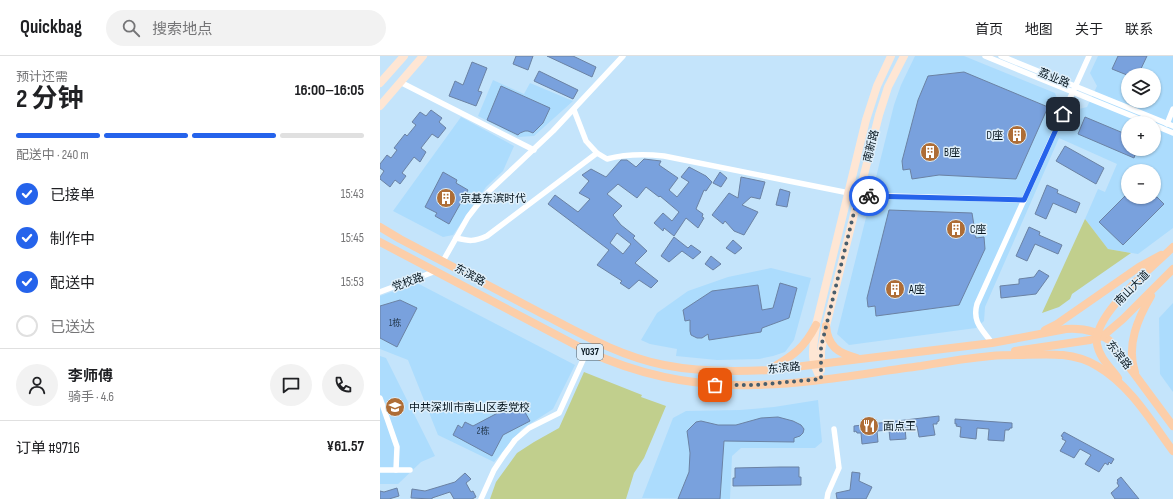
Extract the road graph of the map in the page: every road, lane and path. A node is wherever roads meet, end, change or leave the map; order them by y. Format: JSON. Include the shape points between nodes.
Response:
{"nodes":[{"id":1,"x":404,"y":56,"type":"edge"},
{"id":2,"x":423,"y":56,"type":"edge"},
{"id":3,"x":623,"y":56,"type":"edge"},
{"id":4,"x":891,"y":56,"type":"edge"},
{"id":5,"x":904,"y":56,"type":"edge"},
{"id":6,"x":985,"y":56,"type":"edge"},
{"id":7,"x":1001,"y":56,"type":"edge"},
{"id":8,"x":1089,"y":56,"type":"edge"},
{"id":9,"x":400,"y":82,"type":"junction"},
{"id":10,"x":380,"y":83,"type":"edge"},
{"id":11,"x":1074,"y":89,"type":"junction"},
{"id":12,"x":380,"y":106,"type":"edge"},
{"id":13,"x":1173,"y":109,"type":"edge"},
{"id":14,"x":574,"y":110,"type":"junction"},
{"id":15,"x":1134,"y":116,"type":"edge"},
{"id":16,"x":1167,"y":124,"type":"junction"},
{"id":17,"x":1173,"y":126,"type":"edge"},
{"id":18,"x":1161,"y":128,"type":"edge"},
{"id":19,"x":1173,"y":133,"type":"edge"},
{"id":20,"x":534,"y":150,"type":"junction"},
{"id":21,"x":597,"y":153,"type":"junction"},
{"id":22,"x":849,"y":193,"type":"junction"},
{"id":23,"x":858,"y":196,"type":"junction"},
{"id":24,"x":1024,"y":200,"type":"junction"},
{"id":25,"x":380,"y":228,"type":"edge"},
{"id":26,"x":456,"y":238,"type":"junction"},
{"id":27,"x":380,"y":242,"type":"edge"},
{"id":28,"x":1172,"y":248,"type":"edge"},
{"id":29,"x":442,"y":261,"type":"junction"},
{"id":30,"x":1173,"y":269,"type":"edge"},
{"id":31,"x":436,"y":271,"type":"junction"},
{"id":32,"x":1165,"y":277,"type":"junction"},
{"id":33,"x":380,"y":292,"type":"edge"},
{"id":34,"x":816,"y":325,"type":"junction"},
{"id":35,"x":826,"y":326,"type":"junction"},
{"id":36,"x":1099,"y":336,"type":"junction"},
{"id":37,"x":1024,"y":337,"type":"junction"},
{"id":38,"x":992,"y":343,"type":"junction"},
{"id":39,"x":587,"y":351,"type":"junction"},
{"id":40,"x":991,"y":356,"type":"junction"},
{"id":41,"x":860,"y":359,"type":"junction"},
{"id":42,"x":817,"y":364,"type":"junction"},
{"id":43,"x":770,"y":370,"type":"junction"},
{"id":44,"x":821,"y":379,"type":"junction"},
{"id":45,"x":1139,"y":380,"type":"junction"},
{"id":46,"x":1128,"y":391,"type":"junction"},
{"id":47,"x":380,"y":398,"type":"edge"},
{"id":48,"x":1173,"y":426,"type":"edge"},
{"id":49,"x":834,"y":429,"type":"dead end"},
{"id":50,"x":1173,"y":451,"type":"edge"},
{"id":51,"x":380,"y":470,"type":"edge"},
{"id":52,"x":396,"y":470,"type":"junction"},
{"id":53,"x":410,"y":470,"type":"dead end"},
{"id":54,"x":481,"y":499,"type":"edge"},
{"id":55,"x":827,"y":499,"type":"edge"}],
"edges":[{"from":1,"to":10,"type":"main road"},
{"from":2,"to":9,"type":"main road"},
{"from":3,"to":14,"type":"street"},
{"from":4,"to":22,"type":"main road","name":"南新路","via":[[871,102]]},
{"from":5,"to":23,"type":"main road","name":"南新路","via":[[884,99]]},
{"from":6,"to":11,"type":"street","name":"荔业路"},
{"from":7,"to":11,"type":"street","name":"荔业路"},
{"from":8,"to":11,"type":"street"},
{"from":9,"to":12,"type":"main road"},
{"from":9,"to":20,"type":"street"},
{"from":11,"to":15,"type":"street","name":"荔业路"},
{"from":11,"to":16,"type":"street","name":"荔业路"},
{"from":11,"to":24,"type":"street"},
{"from":13,"to":16,"type":"street"},
{"from":14,"to":20,"type":"street"},
{"from":14,"to":21,"type":"street","via":[[586,141]]},
{"from":16,"to":17,"type":"street","name":"荔业路"},
{"from":18,"to":19,"type":"street"},
{"from":20,"to":26,"type":"street","via":[[485,195]]},
{"from":21,"to":22,"type":"street","via":[[607,159],[637,154],[664,156]]},
{"from":21,"to":26,"type":"street","via":[[487,236],[476,241]]},
{"from":22,"to":34,"type":"main road","name":"南新路"},
{"from":23,"to":24,"type":"street"},
{"from":23,"to":35,"type":"main road","name":"南新路"},
{"from":24,"to":38,"type":"street","via":[[975,310],[977,323]]},
{"from":25,"to":29,"type":"main road","name":"东滨路","number":"Y037"},
{"from":26,"to":29,"type":"street"},
{"from":27,"to":31,"type":"main road","name":"东滨路","number":"Y037"},
{"from":28,"to":36,"type":"main road","name":"南山大道","via":[[1114,305],[1104,318]]},
{"from":28,"to":37,"type":"main road","via":[[1139,267],[1057,324]]},
{"from":29,"to":43,"type":"main road","name":"东滨路","number":"Y037","via":[[590,338],[640,359],[690,370]]},
{"from":30,"to":32,"type":"main road","name":"南山大道"},
{"from":31,"to":33,"type":"street","name":"党校路"},
{"from":31,"to":39,"type":"main road","name":"东滨路","number":"Y037"},
{"from":32,"to":36,"type":"main road","name":"南山大道","via":[[1123,320]]},
{"from":32,"to":45,"type":"main road","via":[[1143,309],[1134,334],[1132,358]]},
{"from":34,"to":42,"type":"main road","name":"南新路","via":[[813,348]]},
{"from":34,"to":43,"type":"main road","via":[[798,351]]},
{"from":35,"to":41,"type":"main road","via":[[828,339],[835,349]]},
{"from":35,"to":42,"type":"main road","name":"南新路"},
{"from":36,"to":37,"type":"main road","name":"东滨路","via":[[1083,329],[1066,329]]},
{"from":36,"to":40,"type":"main road"},
{"from":36,"to":45,"type":"main road","name":"东滨路","via":[[1110,341]]},
{"from":36,"to":46,"type":"main road","via":[[1098,348],[1102,357]]},
{"from":37,"to":38,"type":"main road","name":"东滨路"},
{"from":38,"to":41,"type":"main road","name":"东滨路"},
{"from":39,"to":44,"type":"main road","name":"东滨路","number":"Y037","via":[[633,370],[688,382],[755,385]]},
{"from":39,"to":54,"type":"street","via":[[559,413],[529,428],[515,440],[494,470]]},
{"from":40,"to":44,"type":"main road","name":"东滨路"},
{"from":40,"to":46,"type":"main road","name":"东滨路","via":[[1048,354],[1077,357],[1097,366]]},
{"from":41,"to":42,"type":"main road","name":"东滨路"},
{"from":42,"to":43,"type":"main road","name":"东滨路","number":"Y037"},
{"from":42,"to":44,"type":"main road","name":"南新路"},
{"from":45,"to":48,"type":"main road","name":"东滨路"},
{"from":46,"to":50,"type":"main road","name":"东滨路"},
{"from":47,"to":52,"type":"street","via":[[397,447]]},
{"from":49,"to":55,"type":"street","via":[[839,468]]},
{"from":51,"to":52,"type":"street"},
{"from":52,"to":53,"type":"street"}]}
